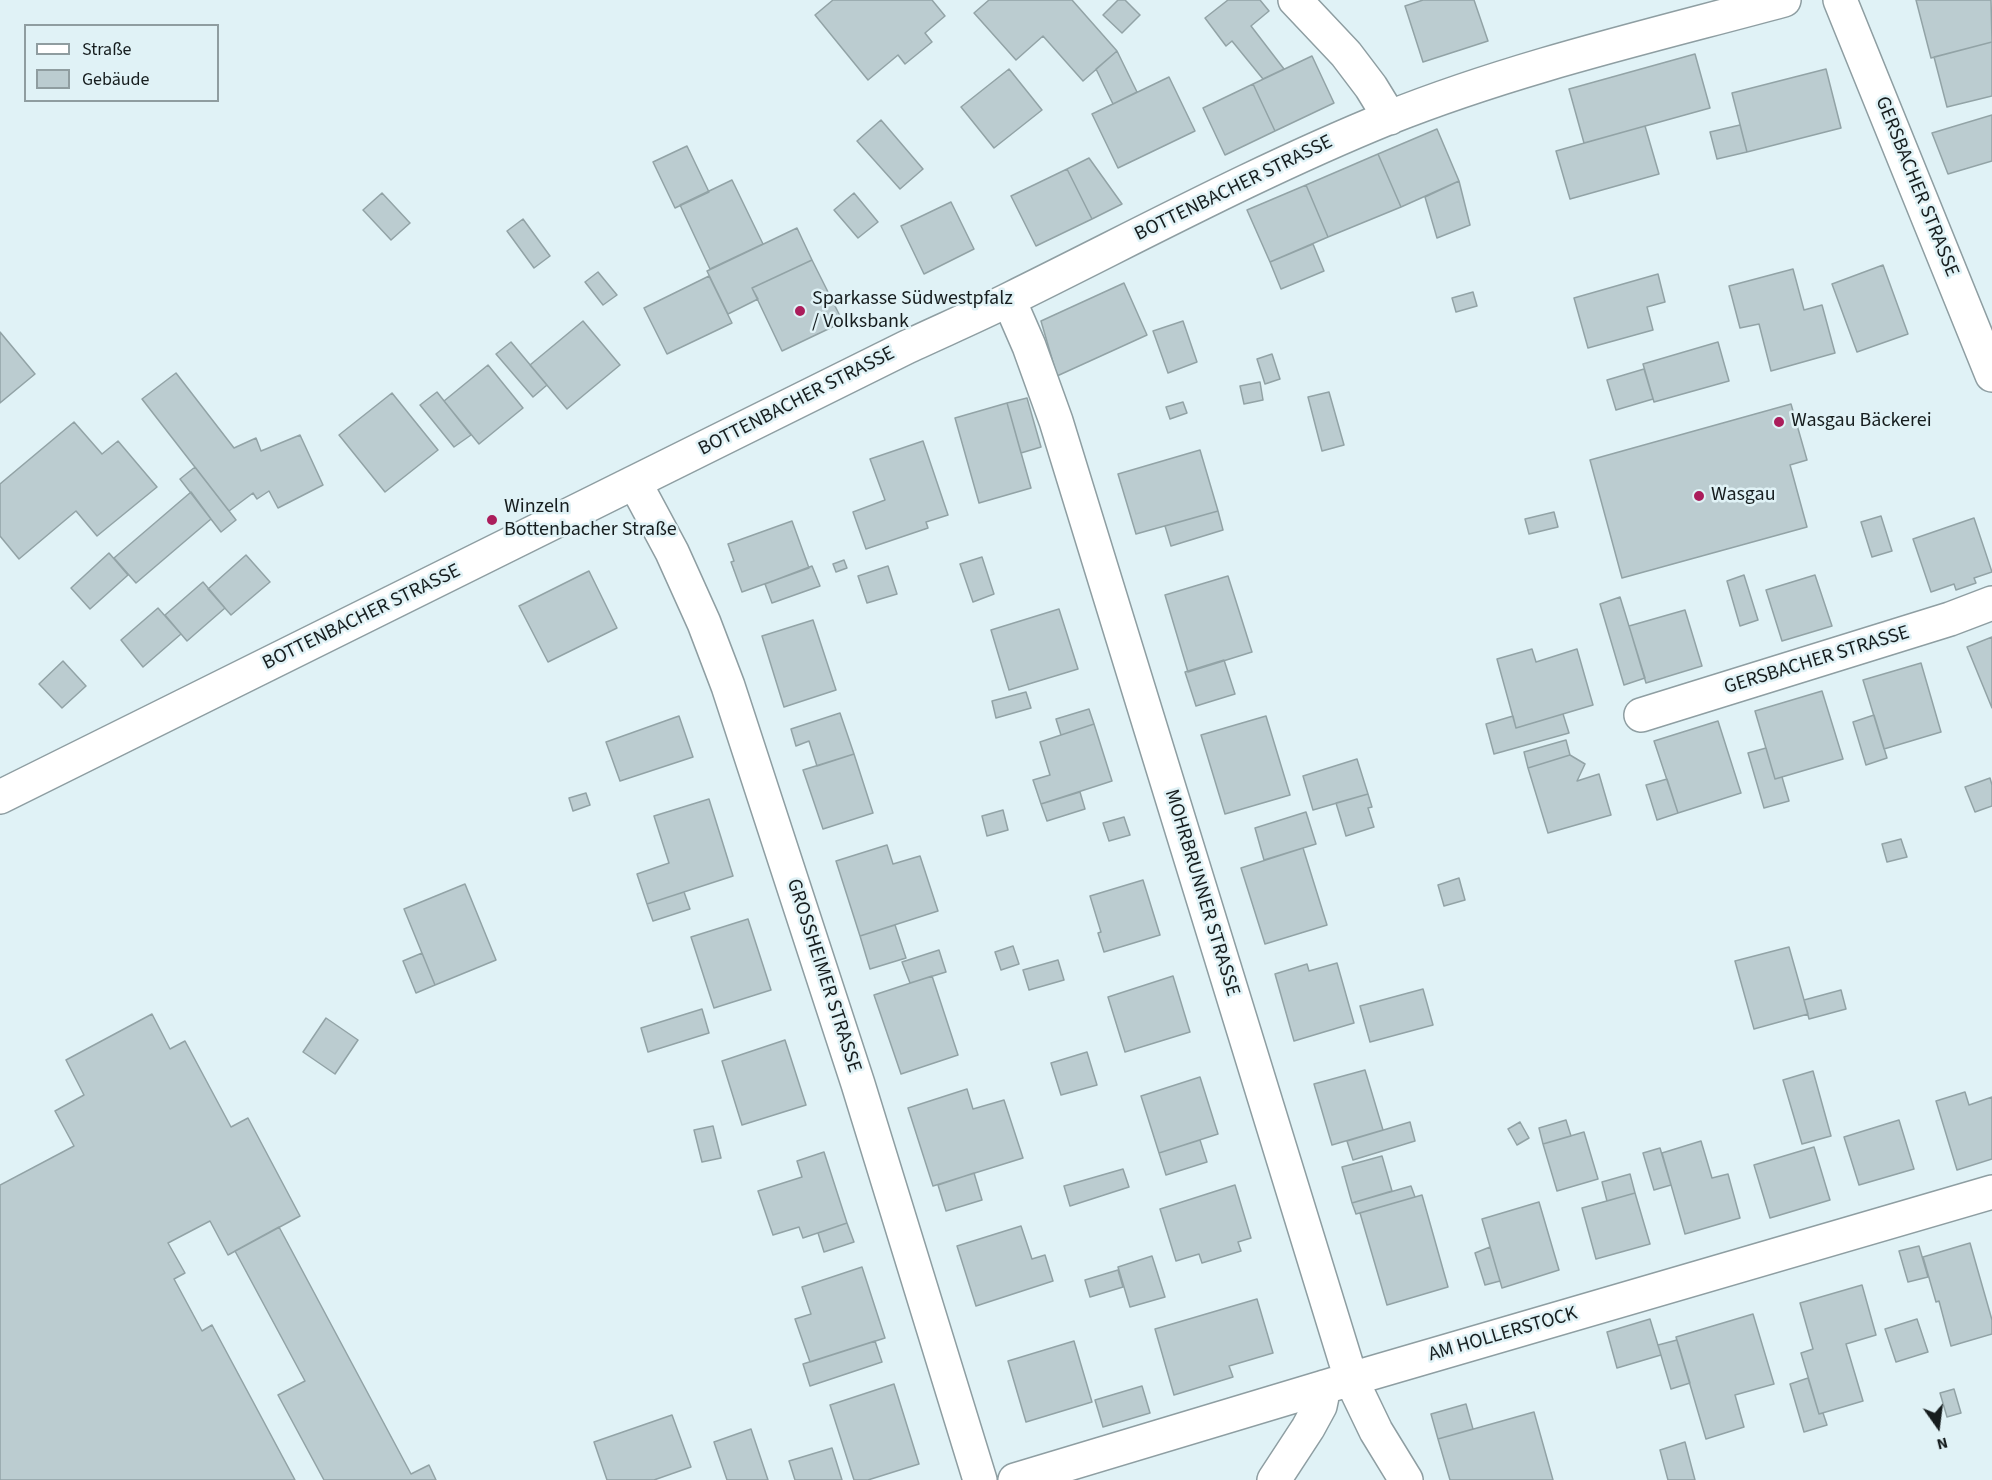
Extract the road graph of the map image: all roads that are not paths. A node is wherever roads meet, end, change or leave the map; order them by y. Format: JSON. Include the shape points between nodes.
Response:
{"nodes":[{"id":1,"x":1295,"y":0,"type":"edge"},
{"id":2,"x":1782,"y":0,"type":"edge"},
{"id":3,"x":1840,"y":0,"type":"edge"},
{"id":4,"x":1390,"y":118,"type":"junction"},
{"id":5,"x":1009,"y":300,"type":"junction"},
{"id":6,"x":1992,"y":375,"type":"edge"},
{"id":7,"x":635,"y":483,"type":"junction"},
{"id":8,"x":1992,"y":603,"type":"edge"},
{"id":9,"x":1641,"y":715,"type":"dead end"},
{"id":10,"x":0,"y":797,"type":"edge"},
{"id":11,"x":1992,"y":1192,"type":"edge"},
{"id":12,"x":1338,"y":1383,"type":"junction"},
{"id":13,"x":980,"y":1480,"type":"edge"},
{"id":14,"x":1015,"y":1480,"type":"edge"},
{"id":15,"x":1274,"y":1480,"type":"edge"},
{"id":16,"x":1406,"y":1480,"type":"edge"}],
"edges":[{"from":1,"to":4,"type":"street","via":[[1346,54]]},
{"from":2,"to":4,"type":"street","name":"BOTTENBACHER STRASSE","via":[[1513,74]]},
{"from":3,"to":6,"type":"street","name":"GERSBACHER STRASSE"},
{"from":4,"to":5,"type":"street","name":"BOTTENBACHER STRASSE","via":[[1312,150]]},
{"from":5,"to":7,"type":"street","name":"BOTTENBACHER STRASSE"},
{"from":5,"to":12,"type":"street","name":"MOHRBRUNNER STRASSE","via":[[1056,421]]},
{"from":7,"to":10,"type":"street","name":"BOTTENBACHER STRASSE"},
{"from":7,"to":13,"type":"street","name":"GROSSHEIMER STRASSE","via":[[672,552],[728,686],[858,1084]]},
{"from":8,"to":9,"type":"street","name":"GERSBACHER STRASSE","via":[[1950,620]]},
{"from":11,"to":12,"type":"street","name":"AM HOLLERSTOCK"},
{"from":12,"to":14,"type":"street","name":"AM HOLLERSTOCK"},
{"from":12,"to":15,"type":"street"},
{"from":12,"to":16,"type":"street","name":"MOHRBRUNNER STRASSE","via":[[1376,1431]]}]}
